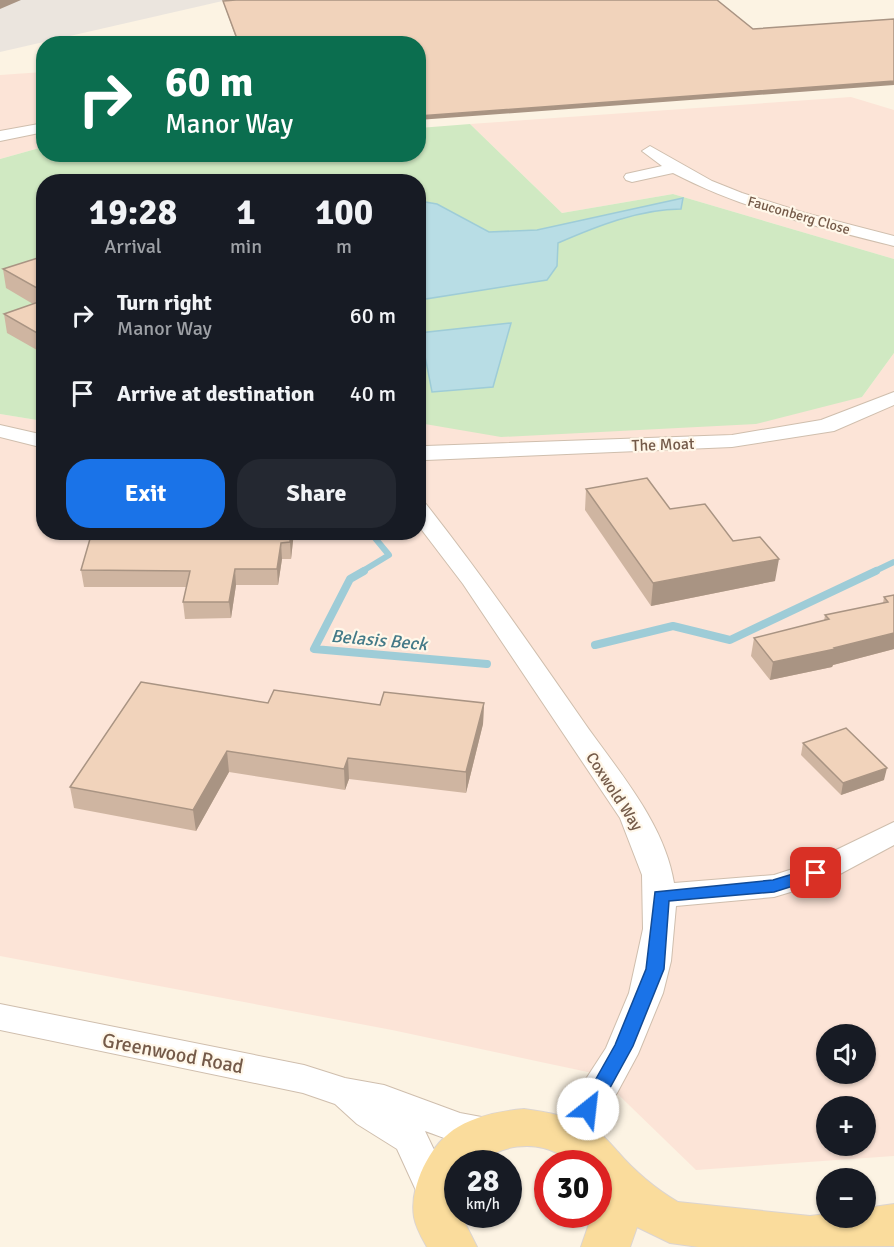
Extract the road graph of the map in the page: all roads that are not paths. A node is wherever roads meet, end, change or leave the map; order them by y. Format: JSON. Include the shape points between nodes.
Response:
{"nodes":[{"id":1,"x":36,"y":129,"type":"edge"},
{"id":2,"x":0,"y":136,"type":"edge"},
{"id":3,"x":650,"y":151,"type":"dead end"},
{"id":4,"x":673,"y":168,"type":"junction"},
{"id":5,"x":632,"y":177,"type":"dead end"},
{"id":6,"x":894,"y":241,"type":"edge"},
{"id":7,"x":894,"y":398,"type":"edge"},
{"id":8,"x":0,"y":431,"type":"edge"},
{"id":9,"x":36,"y":440,"type":"edge"},
{"id":10,"x":426,"y":453,"type":"edge"},
{"id":11,"x":426,"y":519,"type":"edge"},
{"id":12,"x":894,"y":832,"type":"edge"},
{"id":13,"x":661,"y":896,"type":"junction"},
{"id":14,"x":0,"y":1017,"type":"edge"},
{"id":15,"x":345,"y":1093,"type":"junction"},
{"id":16,"x":490,"y":1132,"type":"junction"},
{"id":17,"x":567,"y":1136,"type":"junction"},
{"id":18,"x":589,"y":1150,"type":"edge"},
{"id":19,"x":612,"y":1176,"type":"edge"},
{"id":20,"x":612,"y":1184,"type":"edge"},
{"id":21,"x":894,"y":1225,"type":"edge"},
{"id":22,"x":438,"y":1228,"type":"edge"},
{"id":23,"x":808,"y":1237,"type":"junction"},
{"id":24,"x":605,"y":1247,"type":"edge"},
{"id":25,"x":761,"y":1247,"type":"edge"}],
"edges":[{"from":1,"to":2,"type":"street"},
{"from":3,"to":4,"type":"street","name":"Fauconberg Close"},
{"from":4,"to":5,"type":"street"},
{"from":4,"to":6,"type":"street","name":"Fauconberg Close","via":[[755,204]]},
{"from":7,"to":10,"type":"street","name":"The Moat","via":[[826,426],[732,441]]},
{"from":8,"to":9,"type":"street"},
{"from":11,"to":13,"type":"street","name":"Coxwold Way","via":[[473,580],[633,815],[650,848]]},
{"from":12,"to":13,"type":"street","via":[[816,873],[774,886]]},
{"from":13,"to":17,"type":"street","name":"Coxwold Way","via":[[655,969],[624,1046],[588,1109]]},
{"from":14,"to":15,"type":"street","name":"Greenwood Road","via":[[304,1079]]},
{"from":15,"to":16,"type":"street","name":"Greenwood Road","via":[[384,1100],[459,1128]]},
{"from":15,"to":22,"type":"street","name":"Greenwood Road","via":[[411,1138]]},
{"from":16,"to":17,"type":"main road","via":[[524,1127]]},
{"from":16,"to":22,"type":"main road","via":[[464,1147],[445,1169]]},
{"from":17,"to":18,"type":"main road"},
{"from":19,"to":23,"type":"main road","via":[[644,1207],[670,1222]]},
{"from":20,"to":24,"type":"main road","via":[[616,1220]]},
{"from":21,"to":23,"type":"main road"},
{"from":23,"to":25,"type":"main road"}]}
